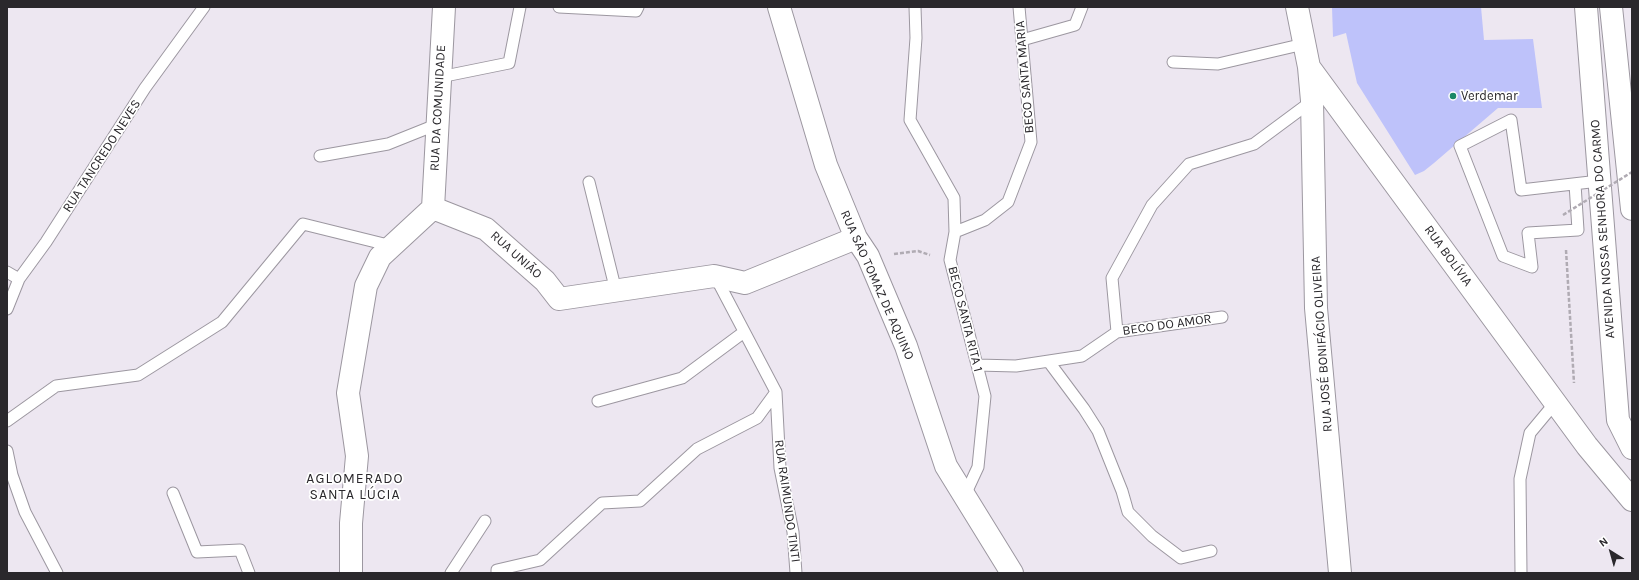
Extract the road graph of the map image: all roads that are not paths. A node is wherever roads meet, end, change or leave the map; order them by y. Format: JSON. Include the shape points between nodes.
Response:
{"nodes":[{"id":1,"x":204,"y":7,"type":"edge"},
{"id":2,"x":444,"y":7,"type":"edge"},
{"id":3,"x":520,"y":7,"type":"edge"},
{"id":4,"x":559,"y":7,"type":"edge"},
{"id":5,"x":638,"y":7,"type":"edge"},
{"id":6,"x":779,"y":7,"type":"edge"},
{"id":7,"x":915,"y":7,"type":"edge"},
{"id":8,"x":1019,"y":7,"type":"edge"},
{"id":9,"x":1082,"y":7,"type":"edge"},
{"id":10,"x":1297,"y":7,"type":"edge"},
{"id":11,"x":1586,"y":7,"type":"edge"},
{"id":12,"x":1611,"y":7,"type":"edge"},
{"id":13,"x":1022,"y":40,"type":"junction"},
{"id":14,"x":1304,"y":44,"type":"junction"},
{"id":15,"x":1173,"y":62,"type":"dead end"},
{"id":16,"x":1308,"y":67,"type":"junction"},
{"id":17,"x":440,"y":77,"type":"junction"},
{"id":18,"x":1312,"y":100,"type":"junction"},
{"id":19,"x":438,"y":124,"type":"junction"},
{"id":20,"x":320,"y":156,"type":"dead end"},
{"id":21,"x":1599,"y":181,"type":"junction"},
{"id":22,"x":589,"y":182,"type":"dead end"},
{"id":23,"x":1575,"y":184,"type":"junction"},
{"id":24,"x":433,"y":208,"type":"junction"},
{"id":25,"x":1632,"y":209,"type":"edge"},
{"id":26,"x":955,"y":232,"type":"junction"},
{"id":27,"x":856,"y":238,"type":"junction"},
{"id":28,"x":392,"y":246,"type":"junction"},
{"id":29,"x":7,"y":272,"type":"edge"},
{"id":30,"x":714,"y":276,"type":"junction"},
{"id":31,"x":19,"y":279,"type":"junction"},
{"id":32,"x":616,"y":291,"type":"junction"},
{"id":33,"x":7,"y":309,"type":"edge"},
{"id":34,"x":1222,"y":317,"type":"dead end"},
{"id":35,"x":744,"y":332,"type":"junction"},
{"id":36,"x":1117,"y":332,"type":"junction"},
{"id":37,"x":1049,"y":362,"type":"junction"},
{"id":38,"x":977,"y":364,"type":"junction"},
{"id":39,"x":776,"y":392,"type":"junction"},
{"id":40,"x":598,"y":401,"type":"dead end"},
{"id":41,"x":1556,"y":403,"type":"junction"},
{"id":42,"x":7,"y":421,"type":"edge"},
{"id":43,"x":1632,"y":448,"type":"edge"},
{"id":44,"x":7,"y":451,"type":"edge"},
{"id":45,"x":9,"y":475,"type":"edge"},
{"id":46,"x":173,"y":493,"type":"dead end"},
{"id":47,"x":965,"y":495,"type":"junction"},
{"id":48,"x":1630,"y":496,"type":"edge"},
{"id":49,"x":485,"y":521,"type":"dead end"},
{"id":50,"x":1211,"y":551,"type":"dead end"},
{"id":51,"x":57,"y":573,"type":"edge"},
{"id":52,"x":249,"y":573,"type":"edge"},
{"id":53,"x":351,"y":573,"type":"edge"},
{"id":54,"x":451,"y":573,"type":"edge"},
{"id":55,"x":496,"y":573,"type":"edge"},
{"id":56,"x":796,"y":573,"type":"edge"},
{"id":57,"x":1012,"y":573,"type":"edge"},
{"id":58,"x":1340,"y":573,"type":"edge"},
{"id":59,"x":1521,"y":573,"type":"edge"}],
"edges":[{"from":1,"to":31,"type":"lane","name":"RUA TANCREDO NEVES","via":[[145,88],[46,242]]},
{"from":2,"to":17,"type":"street","name":"RUA DA COMUNIDADE"},
{"from":3,"to":17,"type":"lane","via":[[509,63]]},
{"from":4,"to":5,"type":"lane","via":[[636,11]]},
{"from":6,"to":27,"type":"street","name":"RUA SÃO TOMAZ DE AQUINO","via":[[826,165]]},
{"from":7,"to":26,"type":"lane","name":"BECO SANTA RITA 1","via":[[916,38],[910,120],[954,198]]},
{"from":8,"to":13,"type":"lane","name":"BECO SANTA MARIA"},
{"from":9,"to":13,"type":"lane","via":[[1075,25]]},
{"from":10,"to":14,"type":"street","name":"RUA BOLÍVIA"},
{"from":11,"to":21,"type":"street","name":"AVENIDA NOSSA SENHORA DO CARMO"},
{"from":12,"to":25,"type":"street","name":"AVENIDA NOSSA SENHORA DO CARMO"},
{"from":13,"to":26,"type":"lane","name":"BECO SANTA MARIA","via":[[1031,142],[1008,202],[985,220]]},
{"from":14,"to":15,"type":"lane","via":[[1218,64]]},
{"from":14,"to":16,"type":"street","name":"RUA BOLÍVIA"},
{"from":16,"to":18,"type":"street","name":"RUA JOSÉ BONIFÁCIO OLIVEIRA"},
{"from":16,"to":41,"type":"street","name":"RUA BOLÍVIA"},
{"from":17,"to":19,"type":"street","name":"RUA DA COMUNIDADE"},
{"from":18,"to":36,"type":"lane","via":[[1254,144],[1189,164],[1152,205],[1112,278]]},
{"from":18,"to":58,"type":"street","name":"RUA JOSÉ BONIFÁCIO OLIVEIRA","via":[[1316,308]]},
{"from":19,"to":20,"type":"lane","via":[[388,144]]},
{"from":19,"to":24,"type":"street","name":"RUA DA COMUNIDADE"},
{"from":21,"to":23,"type":"lane"},
{"from":21,"to":43,"type":"street","name":"AVENIDA NOSSA SENHORA DO CARMO","via":[[1618,420]]},
{"from":22,"to":32,"type":"lane"},
{"from":23,"to":23,"type":"lane","via":[[1521,190],[1511,120],[1460,146],[1503,256],[1532,267],[1528,233],[1578,230]]},
{"from":24,"to":28,"type":"street"},
{"from":24,"to":32,"type":"street","name":"RUA UNIÃO","via":[[486,229],[545,281],[558,300]]},
{"from":26,"to":38,"type":"lane","name":"BECO SANTA RITA 1","via":[[950,260]]},
{"from":27,"to":30,"type":"street","name":"RUA UNIÃO","via":[[745,283]]},
{"from":27,"to":47,"type":"street","name":"RUA SÃO TOMAZ DE AQUINO","via":[[868,256],[906,346],[946,466]]},
{"from":28,"to":42,"type":"lane","via":[[303,224],[222,322],[138,375],[56,386]]},
{"from":28,"to":53,"type":"street","via":[[380,257],[366,286],[348,393],[357,456],[351,523]]},
{"from":29,"to":31,"type":"lane"},
{"from":30,"to":32,"type":"street","name":"RUA UNIÃO"},
{"from":30,"to":35,"type":"lane","name":"RUA RAIMUNDO TINTI"},
{"from":31,"to":33,"type":"lane","name":"RUA TANCREDO NEVES"},
{"from":34,"to":36,"type":"lane","name":"BECO DO AMOR"},
{"from":35,"to":39,"type":"lane","name":"RUA RAIMUNDO TINTI"},
{"from":35,"to":40,"type":"lane","via":[[682,378]]},
{"from":36,"to":37,"type":"lane","name":"BECO DO AMOR","via":[[1082,356]]},
{"from":37,"to":38,"type":"lane","name":"BECO DO AMOR","via":[[1016,366]]},
{"from":37,"to":50,"type":"lane","via":[[1098,432],[1128,512],[1152,536],[1181,558]]},
{"from":38,"to":47,"type":"lane","name":"BECO SANTA RITA 1","via":[[985,396],[978,467]]},
{"from":39,"to":55,"type":"lane","via":[[757,418],[697,449],[640,501],[602,503],[540,560],[497,570]]},
{"from":39,"to":56,"type":"lane","name":"RUA RAIMUNDO TINTI","via":[[780,468],[793,532]]},
{"from":41,"to":48,"type":"street","name":"RUA BOLÍVIA","via":[[1587,446]]},
{"from":41,"to":59,"type":"lane","via":[[1530,433],[1520,479]]},
{"from":44,"to":45,"type":"lane"},
{"from":45,"to":51,"type":"lane"},
{"from":46,"to":52,"type":"lane","via":[[197,552],[240,550]]},
{"from":47,"to":57,"type":"street","name":"RUA SÃO TOMAZ DE AQUINO"},
{"from":49,"to":54,"type":"lane"}]}
